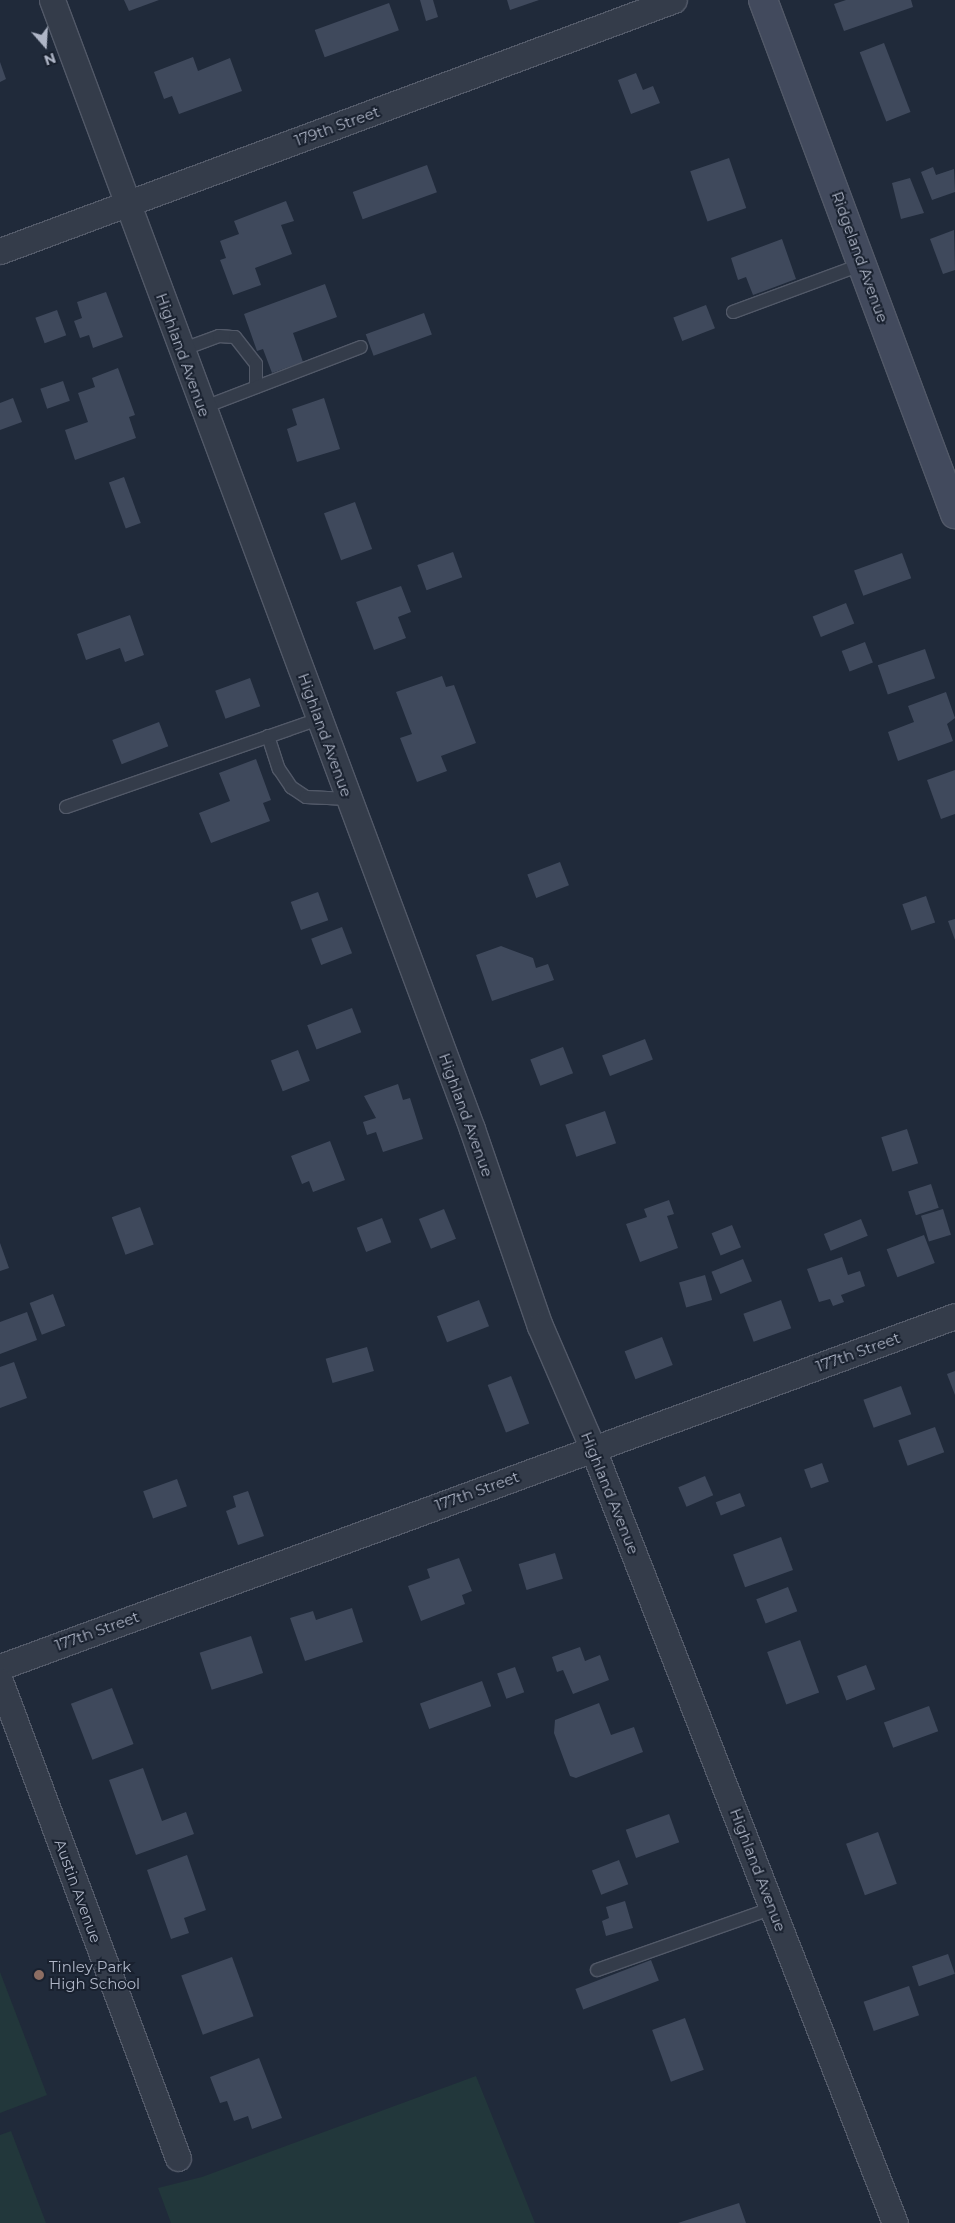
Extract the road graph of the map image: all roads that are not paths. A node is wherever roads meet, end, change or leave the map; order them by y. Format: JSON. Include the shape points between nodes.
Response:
{"nodes":[{"id":1,"x":52,"y":0,"type":"edge"},
{"id":2,"x":674,"y":0,"type":"edge"},
{"id":3,"x":764,"y":0,"type":"edge"},
{"id":4,"x":128,"y":204,"type":"junction"},
{"id":5,"x":0,"y":251,"type":"edge"},
{"id":6,"x":863,"y":264,"type":"junction"},
{"id":7,"x":733,"y":312,"type":"dead end"},
{"id":8,"x":361,"y":347,"type":"dead end"},
{"id":9,"x":181,"y":350,"type":"junction"},
{"id":10,"x":256,"y":387,"type":"junction"},
{"id":11,"x":202,"y":408,"type":"junction"},
{"id":12,"x":955,"y":514,"type":"edge"},
{"id":13,"x":319,"y":719,"type":"junction"},
{"id":14,"x":268,"y":736,"type":"junction"},
{"id":15,"x":349,"y":799,"type":"junction"},
{"id":16,"x":66,"y":807,"type":"dead end"},
{"id":17,"x":955,"y":1316,"type":"edge"},
{"id":18,"x":593,"y":1449,"type":"junction"},
{"id":19,"x":0,"y":1666,"type":"edge"},
{"id":20,"x":0,"y":1681,"type":"edge"},
{"id":21,"x":773,"y":1908,"type":"junction"},
{"id":22,"x":597,"y":1970,"type":"dead end"},
{"id":23,"x":178,"y":2158,"type":"dead end"},
{"id":24,"x":895,"y":2223,"type":"edge"}],
"edges":[{"from":1,"to":4,"type":"street","name":"Highland Avenue"},
{"from":2,"to":4,"type":"street","name":"179th Street"},
{"from":3,"to":6,"type":"street","name":"Ridgeland Avenue"},
{"from":4,"to":5,"type":"street","name":"179th Street"},
{"from":4,"to":9,"type":"street","name":"Highland Avenue"},
{"from":6,"to":7,"type":"lane"},
{"from":6,"to":12,"type":"street","name":"Ridgeland Avenue"},
{"from":8,"to":10,"type":"lane"},
{"from":9,"to":10,"type":"lane","via":[[219,336],[235,337],[256,364]]},
{"from":9,"to":11,"type":"street","name":"Highland Avenue"},
{"from":10,"to":11,"type":"lane"},
{"from":11,"to":13,"type":"street","name":"Highland Avenue"},
{"from":13,"to":14,"type":"lane"},
{"from":13,"to":15,"type":"street","name":"Highland Avenue"},
{"from":14,"to":15,"type":"lane","via":[[279,768],[291,787],[306,797]]},
{"from":14,"to":16,"type":"lane"},
{"from":15,"to":18,"type":"street","name":"Highland Avenue","via":[[540,1326]]},
{"from":17,"to":18,"type":"street","name":"177th Street"},
{"from":18,"to":19,"type":"street","name":"177th Street"},
{"from":18,"to":21,"type":"street","name":"Highland Avenue"},
{"from":20,"to":23,"type":"street","name":"Austin Avenue"},
{"from":21,"to":22,"type":"lane"},
{"from":21,"to":24,"type":"street","name":"Highland Avenue"}]}
